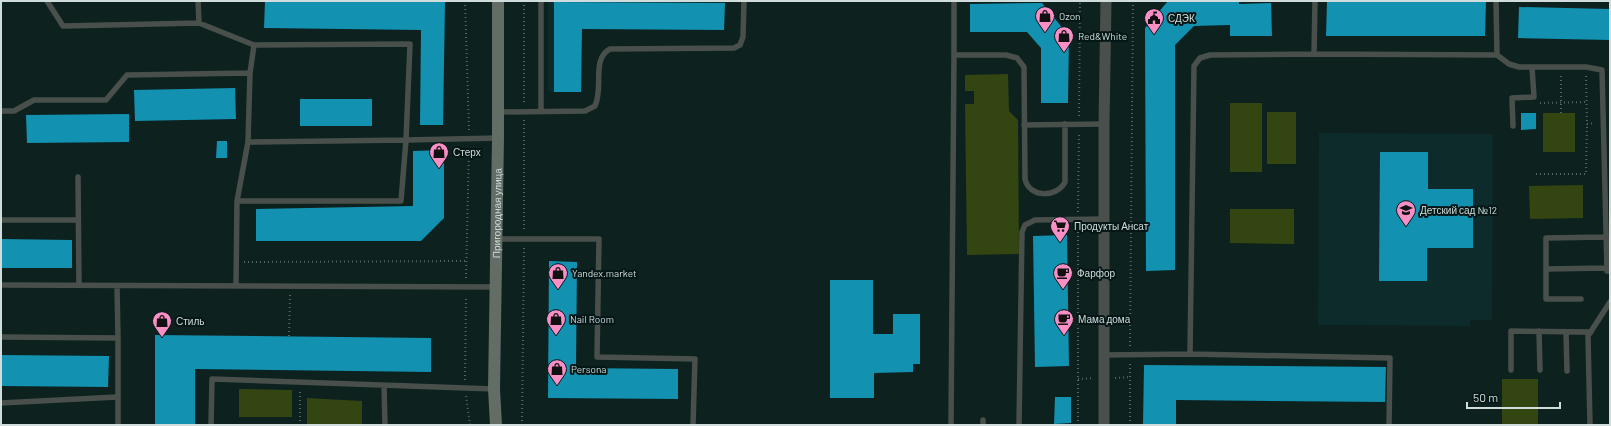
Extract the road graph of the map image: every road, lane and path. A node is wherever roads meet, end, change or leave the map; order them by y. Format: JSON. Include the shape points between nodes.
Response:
{"nodes":[{"id":1,"x":47,"y":1,"type":"edge"},
{"id":2,"x":198,"y":1,"type":"edge"},
{"id":3,"x":465,"y":1,"type":"edge"},
{"id":4,"x":498,"y":1,"type":"edge"},
{"id":5,"x":524,"y":1,"type":"edge"},
{"id":6,"x":541,"y":1,"type":"edge"},
{"id":7,"x":744,"y":1,"type":"edge"},
{"id":8,"x":954,"y":1,"type":"edge"},
{"id":9,"x":1106,"y":1,"type":"edge"},
{"id":10,"x":1133,"y":1,"type":"edge"},
{"id":11,"x":1315,"y":1,"type":"edge"},
{"id":12,"x":1496,"y":1,"type":"edge"},
{"id":13,"x":199,"y":23,"type":"junction"},
{"id":14,"x":254,"y":45,"type":"junction"},
{"id":15,"x":1314,"y":54,"type":"junction"},
{"id":16,"x":954,"y":55,"type":"junction"},
{"id":17,"x":1497,"y":55,"type":"junction"},
{"id":18,"x":1532,"y":67,"type":"junction"},
{"id":19,"x":1560,"y":67,"type":"junction"},
{"id":20,"x":1586,"y":67,"type":"junction"},
{"id":21,"x":250,"y":73,"type":"junction"},
{"id":22,"x":1534,"y":97,"type":"junction"},
{"id":23,"x":1561,"y":102,"type":"junction"},
{"id":24,"x":1586,"y":102,"type":"junction"},
{"id":25,"x":1,"y":111,"type":"edge"},
{"id":26,"x":541,"y":111,"type":"junction"},
{"id":27,"x":498,"y":112,"type":"junction"},
{"id":28,"x":524,"y":112,"type":"junction"},
{"id":29,"x":1561,"y":113,"type":"dead end"},
{"id":30,"x":1603,"y":123,"type":"junction"},
{"id":31,"x":1065,"y":124,"type":"junction"},
{"id":32,"x":1104,"y":124,"type":"junction"},
{"id":33,"x":1587,"y":124,"type":"junction"},
{"id":34,"x":1024,"y":125,"type":"junction"},
{"id":35,"x":1513,"y":126,"type":"dead end"},
{"id":36,"x":469,"y":138,"type":"junction"},
{"id":37,"x":498,"y":138,"type":"junction"},
{"id":38,"x":406,"y":140,"type":"junction"},
{"id":39,"x":248,"y":142,"type":"junction"},
{"id":40,"x":1536,"y":174,"type":"dead end"},
{"id":41,"x":78,"y":177,"type":"dead end"},
{"id":42,"x":237,"y":201,"type":"junction"},
{"id":43,"x":1104,"y":219,"type":"junction"},
{"id":44,"x":1,"y":220,"type":"edge"},
{"id":45,"x":78,"y":220,"type":"junction"},
{"id":46,"x":1606,"y":237,"type":"junction"},
{"id":47,"x":524,"y":238,"type":"junction"},
{"id":48,"x":497,"y":239,"type":"junction"},
{"id":49,"x":467,"y":261,"type":"junction"},
{"id":50,"x":236,"y":262,"type":"junction"},
{"id":51,"x":1546,"y":269,"type":"junction"},
{"id":52,"x":1609,"y":270,"type":"edge"},
{"id":53,"x":1,"y":285,"type":"edge"},
{"id":54,"x":79,"y":285,"type":"junction"},
{"id":55,"x":117,"y":286,"type":"junction"},
{"id":56,"x":236,"y":286,"type":"junction"},
{"id":57,"x":290,"y":286,"type":"junction"},
{"id":58,"x":466,"y":286,"type":"junction"},
{"id":59,"x":496,"y":287,"type":"junction"},
{"id":60,"x":1581,"y":299,"type":"dead end"},
{"id":61,"x":1610,"y":302,"type":"edge"},
{"id":62,"x":1539,"y":331,"type":"junction"},
{"id":63,"x":1566,"y":332,"type":"junction"},
{"id":64,"x":1591,"y":332,"type":"junction"},
{"id":65,"x":1,"y":336,"type":"edge"},
{"id":66,"x":289,"y":336,"type":"dead end"},
{"id":67,"x":118,"y":338,"type":"junction"},
{"id":68,"x":1190,"y":354,"type":"junction"},
{"id":69,"x":1104,"y":355,"type":"junction"},
{"id":70,"x":1130,"y":355,"type":"junction"},
{"id":71,"x":1511,"y":370,"type":"dead end"},
{"id":72,"x":1540,"y":370,"type":"dead end"},
{"id":73,"x":1567,"y":371,"type":"dead end"},
{"id":74,"x":1099,"y":378,"type":"dead end"},
{"id":75,"x":1112,"y":378,"type":"dead end"},
{"id":76,"x":1130,"y":378,"type":"junction"},
{"id":77,"x":1078,"y":379,"type":"dead end"},
{"id":78,"x":300,"y":383,"type":"junction"},
{"id":79,"x":384,"y":386,"type":"junction"},
{"id":80,"x":465,"y":388,"type":"junction"},
{"id":81,"x":494,"y":389,"type":"junction"},
{"id":82,"x":117,"y":397,"type":"junction"},
{"id":83,"x":1,"y":403,"type":"edge"},
{"id":84,"x":118,"y":425,"type":"edge"},
{"id":85,"x":211,"y":425,"type":"edge"},
{"id":86,"x":300,"y":425,"type":"edge"},
{"id":87,"x":385,"y":425,"type":"edge"},
{"id":88,"x":470,"y":425,"type":"edge"},
{"id":89,"x":496,"y":425,"type":"edge"},
{"id":90,"x":522,"y":425,"type":"edge"},
{"id":91,"x":693,"y":425,"type":"edge"},
{"id":92,"x":951,"y":425,"type":"edge"},
{"id":93,"x":1019,"y":425,"type":"edge"},
{"id":94,"x":1104,"y":425,"type":"edge"},
{"id":95,"x":1130,"y":425,"type":"edge"},
{"id":96,"x":1389,"y":425,"type":"edge"},
{"id":97,"x":1590,"y":425,"type":"edge"}],
"edges":[{"from":1,"to":13,"type":"lane","via":[[63,26]]},
{"from":2,"to":13,"type":"lane"},
{"from":3,"to":36,"type":"path"},
{"from":4,"to":27,"type":"street","name":"Пригородная улица"},
{"from":5,"to":28,"type":"path"},
{"from":6,"to":26,"type":"lane"},
{"from":7,"to":26,"type":"lane","via":[[743,37],[740,45],[734,48],[610,49],[603,53],[599,61],[599,97],[595,106],[585,111]]},
{"from":8,"to":16,"type":"lane"},
{"from":9,"to":32,"type":"street"},
{"from":10,"to":70,"type":"path"},
{"from":11,"to":15,"type":"lane"},
{"from":12,"to":17,"type":"lane"},
{"from":13,"to":14,"type":"lane"},
{"from":14,"to":21,"type":"lane"},
{"from":14,"to":38,"type":"lane","via":[[410,44]]},
{"from":15,"to":17,"type":"lane"},
{"from":15,"to":68,"type":"lane","via":[[1210,55],[1200,58],[1194,66]]},
{"from":16,"to":34,"type":"lane","via":[[1006,55],[1017,58],[1024,67]]},
{"from":16,"to":92,"type":"lane"},
{"from":17,"to":18,"type":"lane","via":[[1510,64]]},
{"from":18,"to":19,"type":"lane"},
{"from":18,"to":22,"type":"lane"},
{"from":19,"to":20,"type":"lane"},
{"from":19,"to":23,"type":"path"},
{"from":20,"to":24,"type":"path"},
{"from":20,"to":30,"type":"lane","via":[[1602,70]]},
{"from":21,"to":25,"type":"lane","via":[[127,74],[106,100],[34,100],[14,111]]},
{"from":21,"to":39,"type":"lane"},
{"from":22,"to":23,"type":"path","via":[[1538,102]]},
{"from":22,"to":35,"type":"lane","via":[[1512,98]]},
{"from":23,"to":24,"type":"path"},
{"from":23,"to":29,"type":"path"},
{"from":24,"to":33,"type":"path"},
{"from":26,"to":28,"type":"lane"},
{"from":27,"to":28,"type":"lane"},
{"from":27,"to":37,"type":"street","name":"Пригородная улица"},
{"from":28,"to":47,"type":"path"},
{"from":30,"to":33,"type":"path"},
{"from":30,"to":46,"type":"lane"},
{"from":31,"to":32,"type":"lane"},
{"from":31,"to":34,"type":"lane"},
{"from":31,"to":34,"type":"lane","via":[[1065,182],[1057,192],[1050,193],[1034,192],[1026,185]]},
{"from":32,"to":43,"type":"street"},
{"from":33,"to":40,"type":"path","via":[[1586,174]]},
{"from":36,"to":37,"type":"lane"},
{"from":36,"to":38,"type":"lane"},
{"from":36,"to":49,"type":"path"},
{"from":37,"to":48,"type":"street","name":"Пригородная улица"},
{"from":38,"to":39,"type":"lane"},
{"from":38,"to":42,"type":"lane","via":[[401,201]]},
{"from":39,"to":42,"type":"lane"},
{"from":41,"to":45,"type":"lane"},
{"from":42,"to":50,"type":"lane"},
{"from":43,"to":69,"type":"street"},
{"from":43,"to":93,"type":"lane","via":[[1035,220],[1025,225],[1022,232]]},
{"from":44,"to":45,"type":"lane"},
{"from":45,"to":54,"type":"lane"},
{"from":46,"to":51,"type":"lane","via":[[1546,238]]},
{"from":46,"to":52,"type":"lane"},
{"from":47,"to":48,"type":"lane"},
{"from":47,"to":90,"type":"path"},
{"from":47,"to":91,"type":"lane","via":[[599,239],[597,358],[695,359]]},
{"from":48,"to":59,"type":"street","name":"Пригородная улица"},
{"from":49,"to":50,"type":"path"},
{"from":49,"to":58,"type":"path"},
{"from":50,"to":56,"type":"lane"},
{"from":51,"to":52,"type":"lane"},
{"from":51,"to":60,"type":"lane","via":[[1546,299]]},
{"from":53,"to":54,"type":"lane"},
{"from":54,"to":55,"type":"lane"},
{"from":55,"to":56,"type":"lane"},
{"from":55,"to":67,"type":"lane"},
{"from":56,"to":57,"type":"lane"},
{"from":57,"to":58,"type":"lane"},
{"from":57,"to":66,"type":"path"},
{"from":58,"to":59,"type":"lane"},
{"from":58,"to":80,"type":"path"},
{"from":59,"to":81,"type":"street","name":"Пригородная улица"},
{"from":61,"to":64,"type":"lane"},
{"from":62,"to":63,"type":"lane"},
{"from":62,"to":71,"type":"lane","via":[[1511,331]]},
{"from":62,"to":72,"type":"lane"},
{"from":63,"to":64,"type":"lane"},
{"from":63,"to":73,"type":"lane"},
{"from":64,"to":97,"type":"lane","via":[[1588,336]]},
{"from":65,"to":67,"type":"lane"},
{"from":67,"to":82,"type":"lane"},
{"from":68,"to":70,"type":"lane"},
{"from":68,"to":96,"type":"lane","via":[[1390,358]]},
{"from":69,"to":70,"type":"lane"},
{"from":69,"to":94,"type":"street"},
{"from":70,"to":76,"type":"path"},
{"from":74,"to":77,"type":"path"},
{"from":75,"to":76,"type":"path"},
{"from":76,"to":95,"type":"path"},
{"from":78,"to":79,"type":"lane"},
{"from":78,"to":85,"type":"lane","via":[[212,379]]},
{"from":78,"to":86,"type":"path"},
{"from":79,"to":80,"type":"lane"},
{"from":79,"to":87,"type":"lane"},
{"from":80,"to":81,"type":"lane"},
{"from":80,"to":88,"type":"path"},
{"from":81,"to":89,"type":"street","name":"Пригородная улица"},
{"from":82,"to":83,"type":"lane"},
{"from":82,"to":84,"type":"lane"}]}
